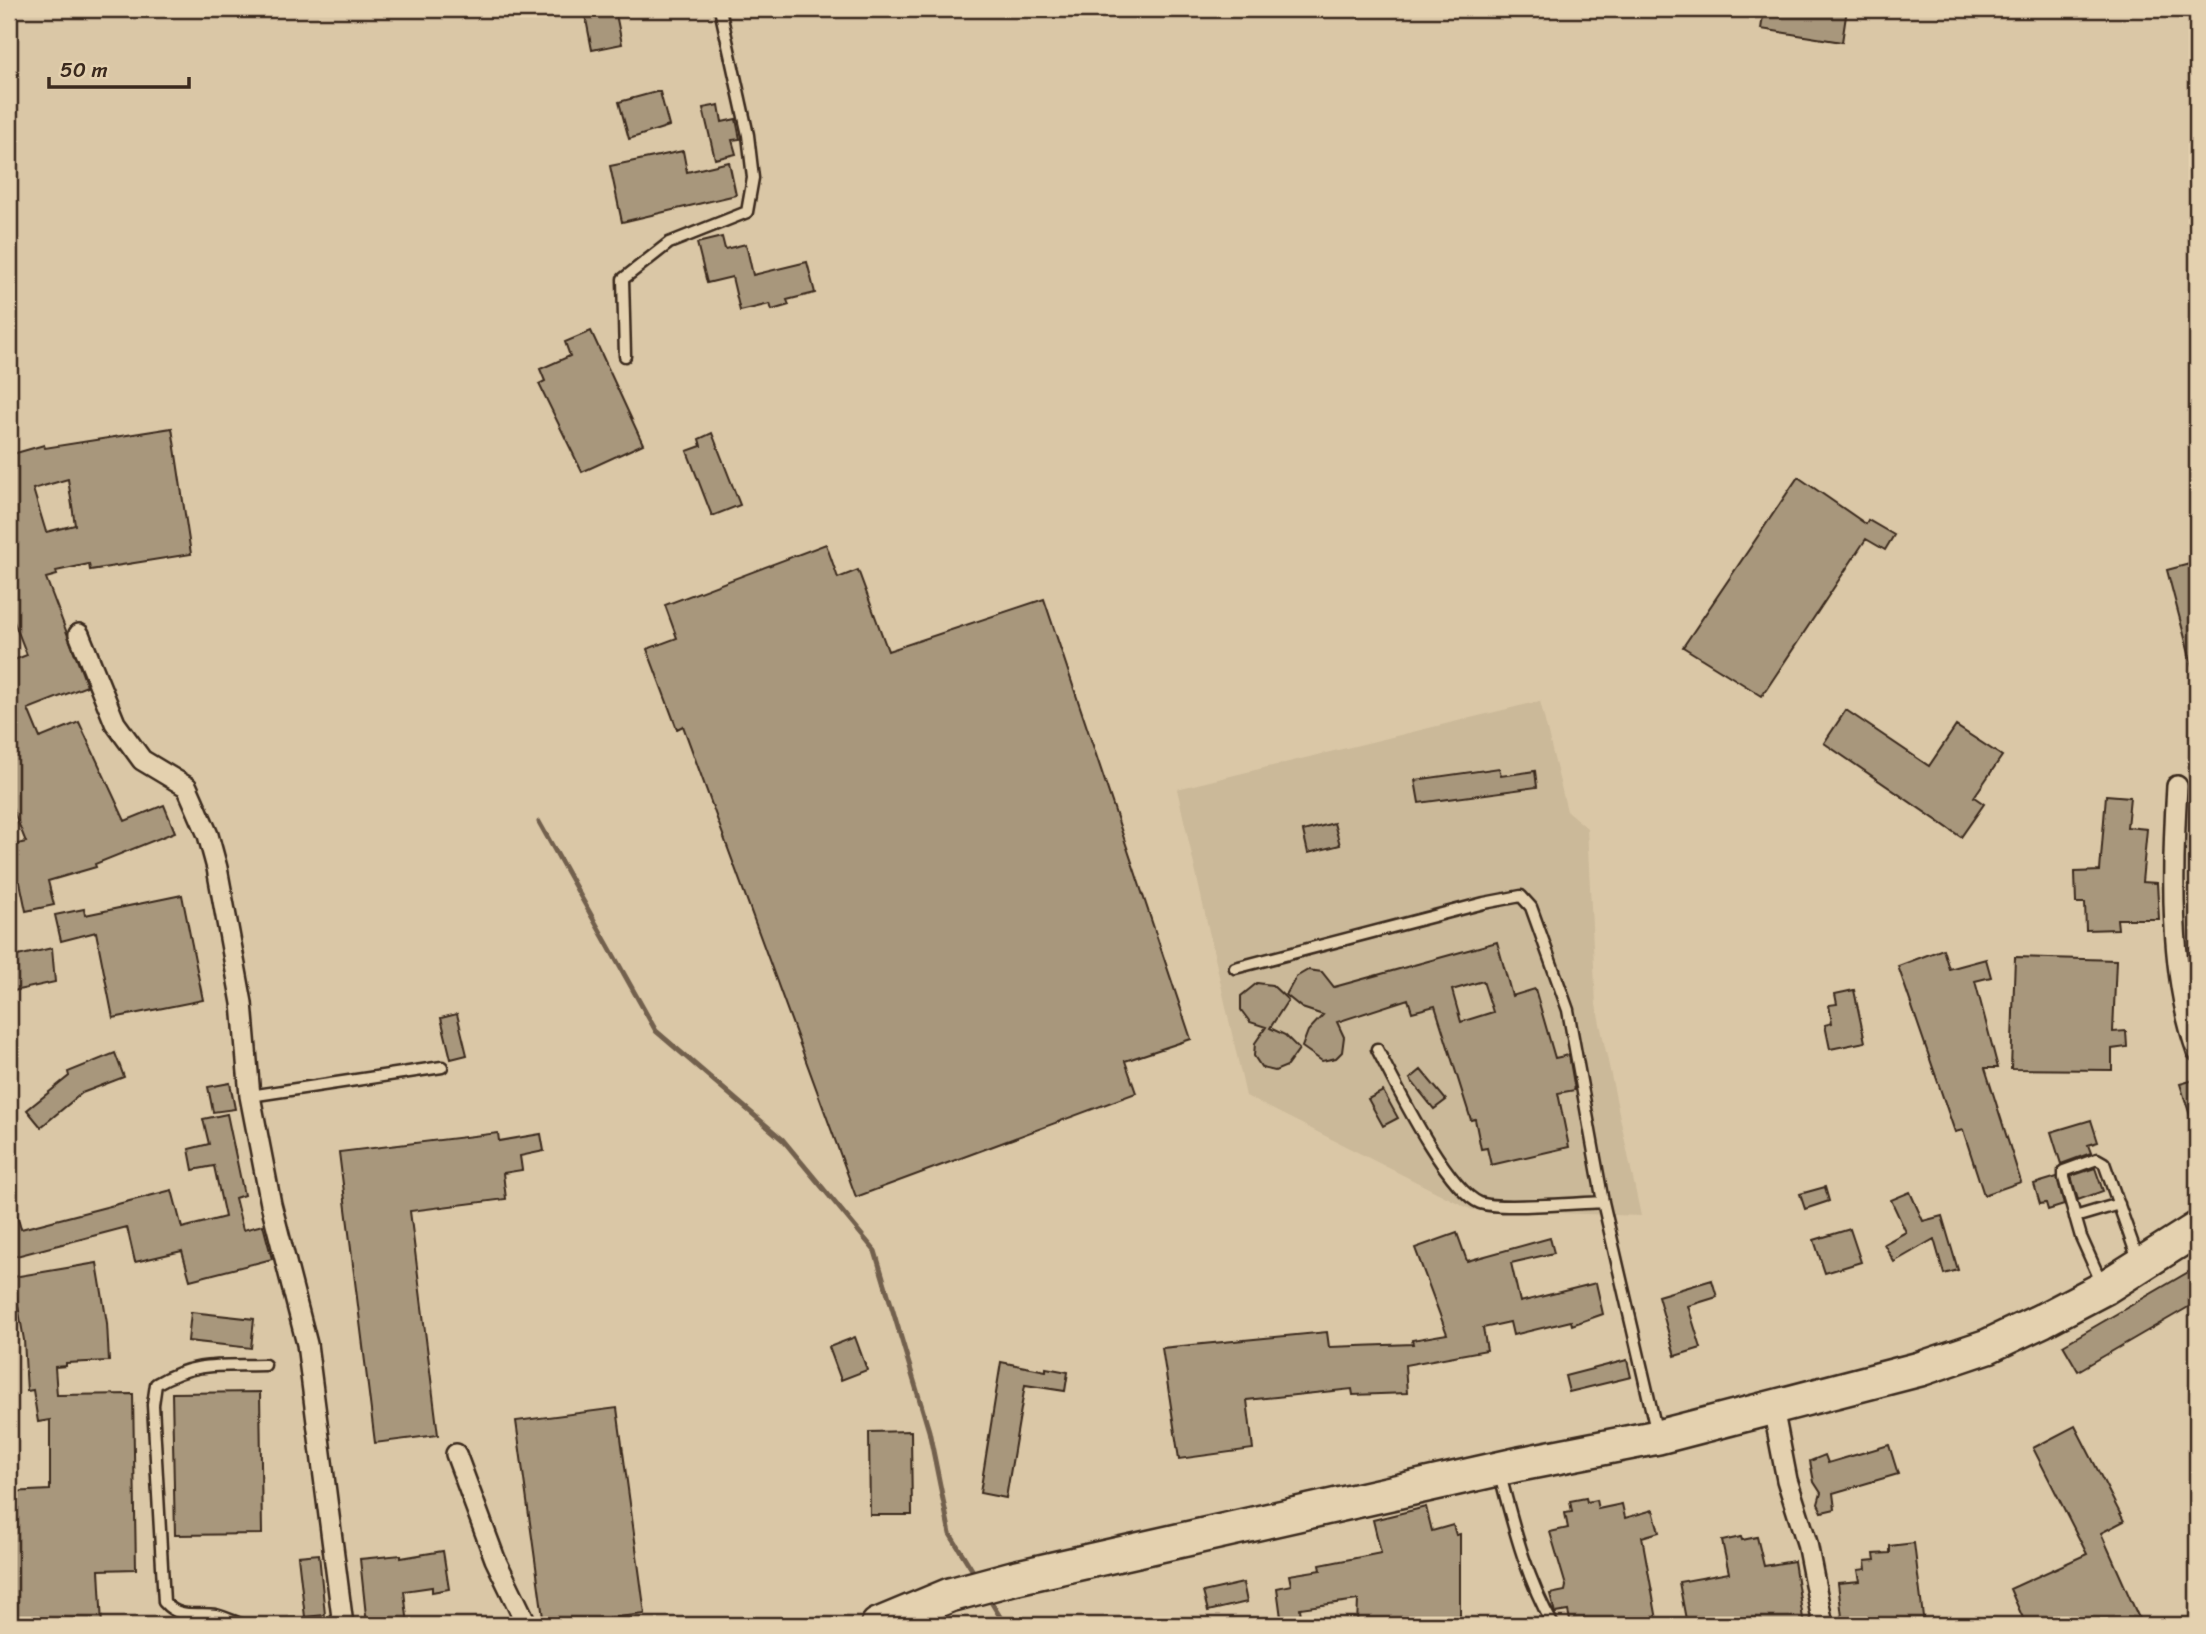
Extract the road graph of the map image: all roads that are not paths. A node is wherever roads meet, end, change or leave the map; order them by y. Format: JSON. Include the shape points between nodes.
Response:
{"nodes":[{"id":1,"x":720,"y":9,"type":"edge"},
{"id":2,"x":625,"y":356,"type":"dead end"},
{"id":3,"x":79,"y":634,"type":"dead end"},
{"id":4,"x":2177,"y":786,"type":"dead end"},
{"id":5,"x":1235,"y":968,"type":"dead end"},
{"id":6,"x":1377,"y":1049,"type":"dead end"},
{"id":7,"x":2197,"y":1051,"type":"edge"},
{"id":8,"x":442,"y":1067,"type":"dead end"},
{"id":9,"x":250,"y":1096,"type":"junction"},
{"id":10,"x":1603,"y":1202,"type":"junction"},
{"id":11,"x":2119,"y":1204,"type":"junction"},
{"id":12,"x":2076,"y":1217,"type":"junction"},
{"id":13,"x":2197,"y":1229,"type":"edge"},
{"id":14,"x":2140,"y":1265,"type":"junction"},
{"id":15,"x":2104,"y":1288,"type":"junction"},
{"id":16,"x":265,"y":1365,"type":"dead end"},
{"id":17,"x":1773,"y":1408,"type":"junction"},
{"id":18,"x":1658,"y":1437,"type":"junction"},
{"id":19,"x":456,"y":1454,"type":"dead end"},
{"id":20,"x":1499,"y":1469,"type":"junction"},
{"id":21,"x":243,"y":1625,"type":"edge"},
{"id":22,"x":343,"y":1625,"type":"edge"},
{"id":23,"x":527,"y":1625,"type":"edge"},
{"id":24,"x":878,"y":1625,"type":"edge"},
{"id":25,"x":1553,"y":1625,"type":"edge"},
{"id":26,"x":1823,"y":1625,"type":"edge"}],
"edges":[{"from":1,"to":2,"type":"lane","via":[[748,135],[753,178],[747,212],[669,243],[623,279]]},
{"from":3,"to":9,"type":"street","via":[[115,723],[142,760],[187,787],[208,835],[242,1003]]},
{"from":4,"to":7,"type":"street","via":[[2172,871],[2178,950]]},
{"from":5,"to":10,"type":"lane","via":[[1521,896],[1531,907],[1567,1010]]},
{"from":6,"to":10,"type":"lane","via":[[1450,1178],[1480,1203]]},
{"from":8,"to":9,"type":"lane"},
{"from":9,"to":22,"type":"street","via":[[271,1204],[307,1344]]},
{"from":10,"to":18,"type":"lane"},
{"from":11,"to":12,"type":"lane"},
{"from":11,"to":12,"type":"lane","via":[[2107,1168],[2097,1160],[2064,1172]]},
{"from":11,"to":14,"type":"lane"},
{"from":12,"to":15,"type":"lane"},
{"from":13,"to":14,"type":"highway"},
{"from":14,"to":15,"type":"highway"},
{"from":15,"to":17,"type":"highway","via":[[1987,1346]]},
{"from":16,"to":21,"type":"lane","via":[[192,1367],[176,1372],[156,1384],[153,1405],[164,1602],[171,1610],[191,1617],[215,1615]]},
{"from":17,"to":18,"type":"highway"},
{"from":17,"to":26,"type":"street"},
{"from":18,"to":20,"type":"highway"},
{"from":19,"to":23,"type":"street","via":[[495,1559]]},
{"from":20,"to":24,"type":"highway","via":[[1013,1578],[950,1595]]},
{"from":20,"to":25,"type":"lane","via":[[1521,1557]]}]}
